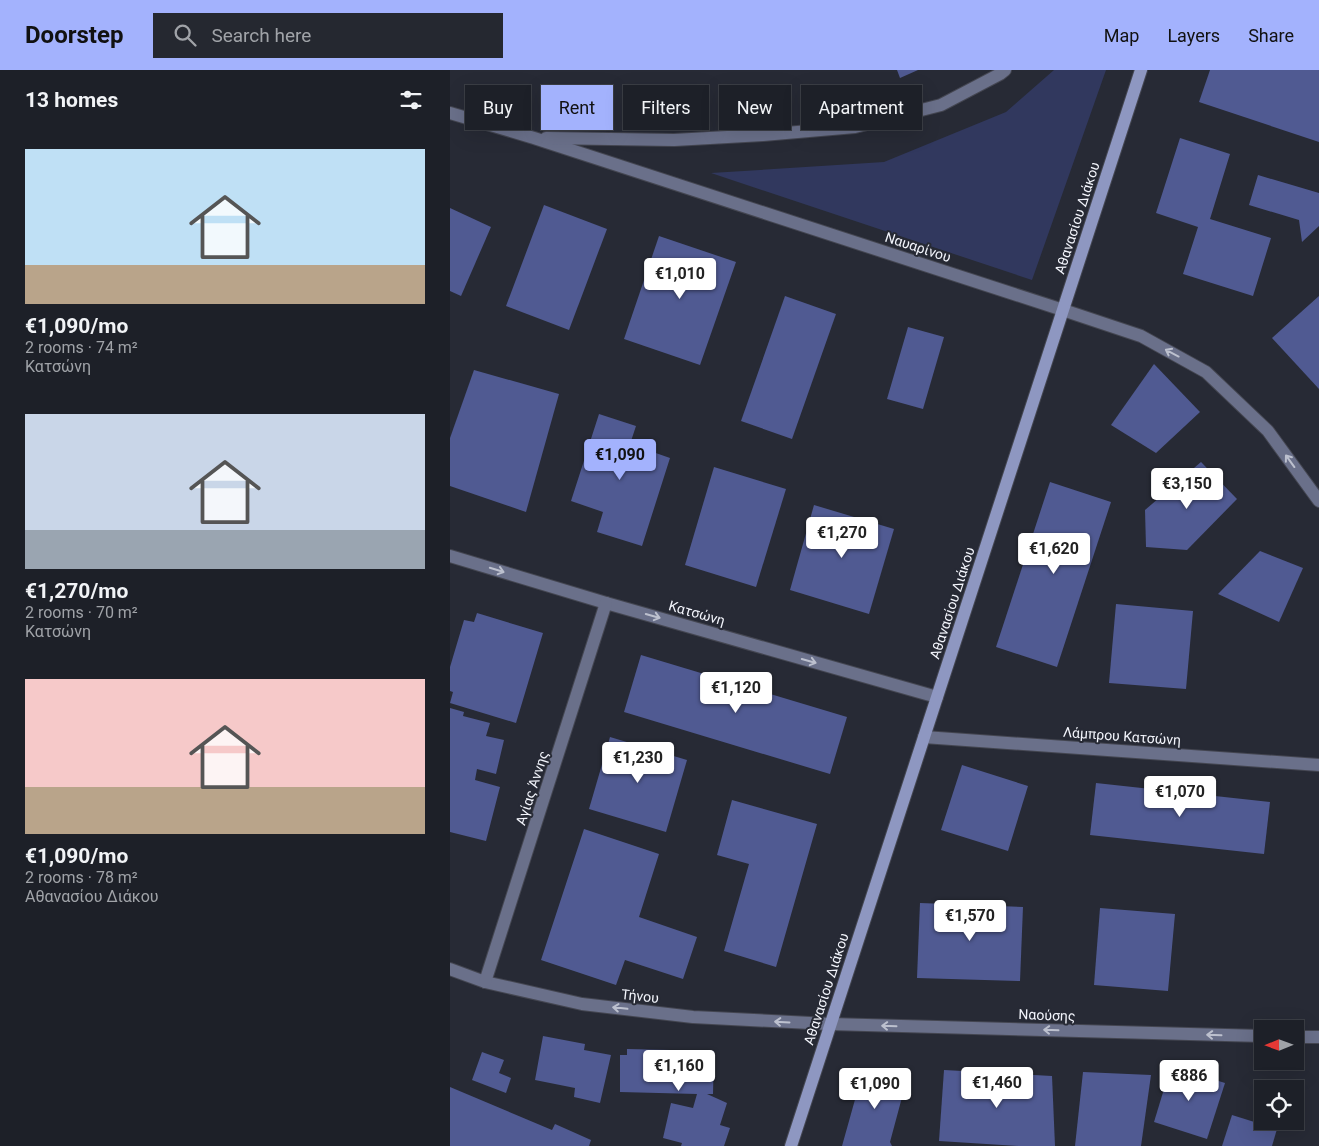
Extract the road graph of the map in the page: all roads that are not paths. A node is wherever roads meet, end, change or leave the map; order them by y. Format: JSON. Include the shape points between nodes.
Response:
{"nodes":[{"id":1,"x":1005,"y":70,"type":"edge"},
{"id":2,"x":1141,"y":70,"type":"edge"},
{"id":3,"x":450,"y":113,"type":"edge"},
{"id":4,"x":534,"y":138,"type":"junction"},
{"id":5,"x":1063,"y":310,"type":"junction"},
{"id":6,"x":1319,"y":501,"type":"edge"},
{"id":7,"x":450,"y":556,"type":"edge"},
{"id":8,"x":606,"y":603,"type":"junction"},
{"id":9,"x":937,"y":697,"type":"junction"},
{"id":10,"x":924,"y":737,"type":"junction"},
{"id":11,"x":1319,"y":765,"type":"edge"},
{"id":12,"x":450,"y":969,"type":"edge"},
{"id":13,"x":485,"y":982,"type":"junction"},
{"id":14,"x":830,"y":1024,"type":"junction"},
{"id":15,"x":1254,"y":1036,"type":"edge"},
{"id":16,"x":1304,"y":1037,"type":"edge"},
{"id":17,"x":1319,"y":1037,"type":"edge"},
{"id":18,"x":791,"y":1146,"type":"edge"}],
"edges":[{"from":1,"to":4,"type":"street","via":[[941,105],[855,127],[674,140]]},
{"from":2,"to":5,"type":"street","name":"Αθανασίου Διάκου"},
{"from":3,"to":4,"type":"street","name":"Ναυαρίνου"},
{"from":4,"to":5,"type":"street","name":"Ναυαρίνου"},
{"from":6,"to":5,"type":"street","name":"Ναυαρίνου","one_way":true,"via":[[1268,431],[1206,372],[1141,336]]},
{"from":5,"to":9,"type":"street","name":"Αθανασίου Διάκου"},
{"from":7,"to":8,"type":"street","name":"Κατσώνη","one_way":true},
{"from":8,"to":9,"type":"street","name":"Κατσώνη","one_way":true},
{"from":8,"to":13,"type":"street","name":"Αγίας Άννης"},
{"from":9,"to":10,"type":"street","name":"Αθανασίου Διάκου"},
{"from":10,"to":11,"type":"street","name":"Λάμπρου Κατσώνη"},
{"from":10,"to":14,"type":"street","name":"Αθανασίου Διάκου"},
{"from":12,"to":13,"type":"street","name":"Τήνου"},
{"from":14,"to":13,"type":"street","name":"Τήνου","one_way":true,"via":[[693,1016],[582,1004]]},
{"from":15,"to":14,"type":"street","name":"Ναούσης","one_way":true},
{"from":14,"to":18,"type":"street","name":"Αθανασίου Διάκου"},
{"from":16,"to":17,"type":"street"}]}
